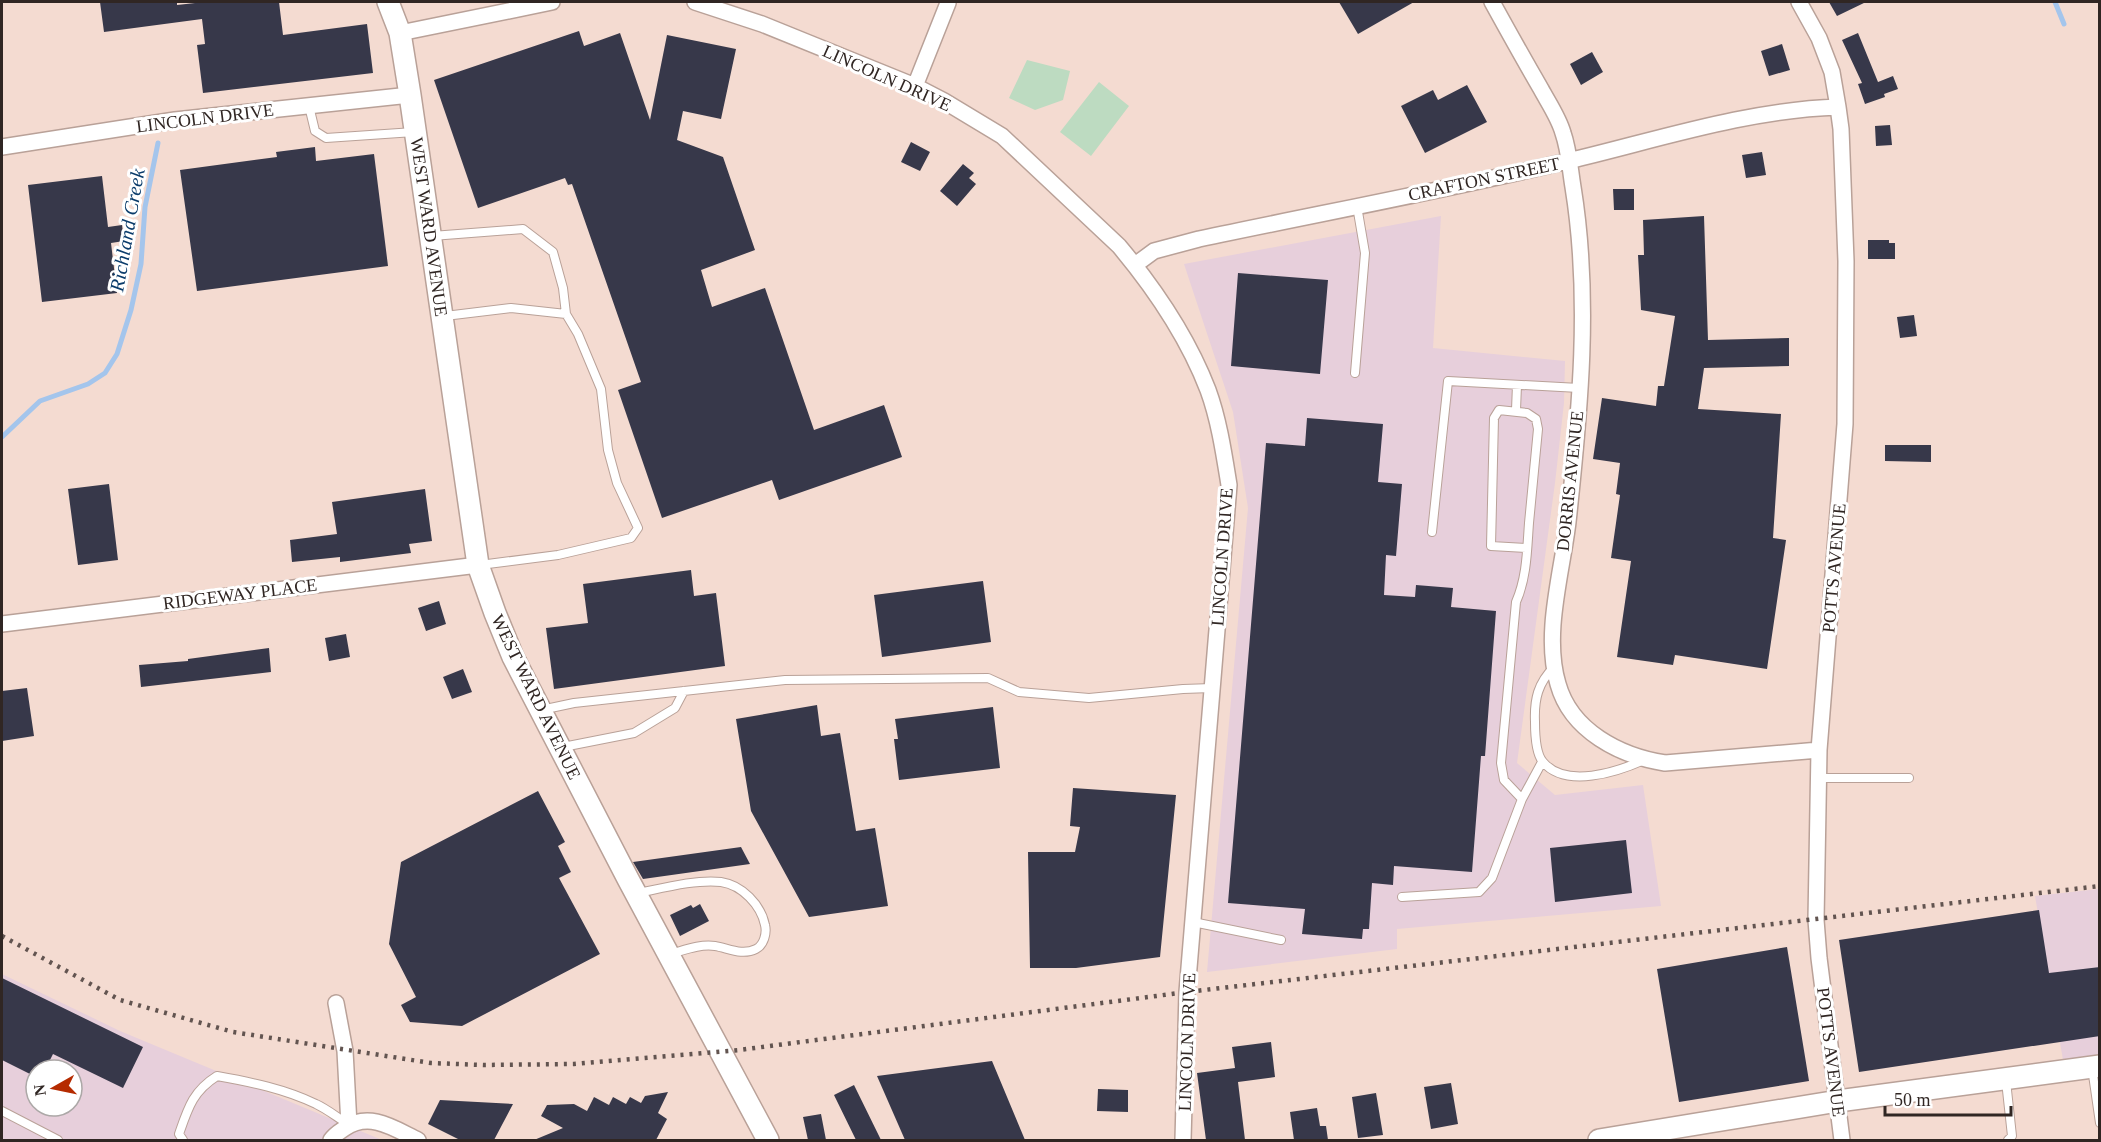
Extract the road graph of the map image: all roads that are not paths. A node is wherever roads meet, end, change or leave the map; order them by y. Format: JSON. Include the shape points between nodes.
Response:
{"nodes":[{"id":1,"x":388,"y":2,"type":"edge"},
{"id":2,"x":552,"y":2,"type":"edge"},
{"id":3,"x":695,"y":2,"type":"edge"},
{"id":4,"x":1492,"y":2,"type":"edge"},
{"id":5,"x":1799,"y":2,"type":"edge"},
{"id":6,"x":948,"y":3,"type":"edge"},
{"id":7,"x":400,"y":33,"type":"junction"},
{"id":8,"x":915,"y":87,"type":"junction"},
{"id":9,"x":410,"y":95,"type":"junction"},
{"id":10,"x":309,"y":106,"type":"junction"},
{"id":11,"x":1838,"y":107,"type":"junction"},
{"id":12,"x":416,"y":132,"type":"junction"},
{"id":13,"x":2,"y":147,"type":"edge"},
{"id":14,"x":1568,"y":161,"type":"junction"},
{"id":15,"x":1357,"y":206,"type":"junction"},
{"id":16,"x":431,"y":236,"type":"junction"},
{"id":17,"x":1135,"y":265,"type":"junction"},
{"id":18,"x":566,"y":314,"type":"junction"},
{"id":19,"x":442,"y":316,"type":"junction"},
{"id":20,"x":1355,"y":373,"type":"dead end"},
{"id":21,"x":1517,"y":385,"type":"junction"},
{"id":22,"x":1579,"y":388,"type":"junction"},
{"id":23,"x":1516,"y":410,"type":"junction"},
{"id":24,"x":1432,"y":532,"type":"dead end"},
{"id":25,"x":1527,"y":548,"type":"junction"},
{"id":26,"x":478,"y":565,"type":"junction"},
{"id":27,"x":2,"y":624,"type":"edge"},
{"id":28,"x":1554,"y":667,"type":"junction"},
{"id":29,"x":1212,"y":688,"type":"junction"},
{"id":30,"x":684,"y":691,"type":"junction"},
{"id":31,"x":541,"y":710,"type":"junction"},
{"id":32,"x":560,"y":748,"type":"junction"},
{"id":33,"x":1820,"y":750,"type":"junction"},
{"id":34,"x":1645,"y":760,"type":"junction"},
{"id":35,"x":1542,"y":762,"type":"junction"},
{"id":36,"x":1819,"y":778,"type":"junction"},
{"id":37,"x":1909,"y":778,"type":"dead end"},
{"id":38,"x":1522,"y":799,"type":"junction"},
{"id":39,"x":636,"y":894,"type":"junction"},
{"id":40,"x":1402,"y":897,"type":"dead end"},
{"id":41,"x":1193,"y":922,"type":"junction"},
{"id":42,"x":1281,"y":940,"type":"dead end"},
{"id":43,"x":668,"y":955,"type":"junction"},
{"id":44,"x":336,"y":1003,"type":"dead end"},
{"id":45,"x":2096,"y":1067,"type":"edge"},
{"id":46,"x":2006,"y":1078,"type":"junction"},
{"id":47,"x":1838,"y":1101,"type":"junction"},
{"id":48,"x":2,"y":1112,"type":"edge"},
{"id":49,"x":2100,"y":1123,"type":"edge"},
{"id":50,"x":349,"y":1125,"type":"junction"},
{"id":51,"x":58,"y":1140,"type":"edge"},
{"id":52,"x":183,"y":1140,"type":"edge"},
{"id":53,"x":331,"y":1140,"type":"edge"},
{"id":54,"x":418,"y":1140,"type":"edge"},
{"id":55,"x":768,"y":1140,"type":"edge"},
{"id":56,"x":1184,"y":1140,"type":"edge"},
{"id":57,"x":1599,"y":1140,"type":"edge"},
{"id":58,"x":1842,"y":1140,"type":"edge"},
{"id":59,"x":2008,"y":1140,"type":"edge"}],
"edges":[{"from":1,"to":7,"type":"street","name":"WEST WARD AVENUE"},
{"from":2,"to":7,"type":"street"},
{"from":3,"to":8,"type":"street","name":"LINCOLN DRIVE","via":[[762,24]]},
{"from":4,"to":14,"type":"street","name":"DORRIS AVENUE","via":[[1563,132]]},
{"from":5,"to":11,"type":"street","name":"POTTS AVENUE","via":[[1832,72]]},
{"from":6,"to":8,"type":"street"},
{"from":7,"to":9,"type":"street","name":"WEST WARD AVENUE"},
{"from":8,"to":17,"type":"street","name":"LINCOLN DRIVE","via":[[1002,136]]},
{"from":9,"to":10,"type":"street","name":"LINCOLN DRIVE"},
{"from":9,"to":12,"type":"street","name":"WEST WARD AVENUE"},
{"from":10,"to":12,"type":"lane","via":[[315,131],[326,138]]},
{"from":10,"to":13,"type":"street","name":"LINCOLN DRIVE","via":[[175,120]]},
{"from":11,"to":14,"type":"street","name":"CRAFTON STREET","via":[[1719,123]]},
{"from":11,"to":33,"type":"street","name":"POTTS AVENUE","via":[[1846,261],[1845,424]]},
{"from":12,"to":16,"type":"street","name":"WEST WARD AVENUE"},
{"from":14,"to":15,"type":"street","name":"CRAFTON STREET"},
{"from":14,"to":22,"type":"street","name":"DORRIS AVENUE","via":[[1578,216],[1583,282]]},
{"from":15,"to":17,"type":"street","name":"CRAFTON STREET","via":[[1199,239],[1154,251]]},
{"from":15,"to":20,"type":"lane","via":[[1365,253]]},
{"from":16,"to":18,"type":"lane","via":[[523,229],[553,252]]},
{"from":16,"to":19,"type":"street","name":"WEST WARD AVENUE"},
{"from":17,"to":29,"type":"street","name":"LINCOLN DRIVE","via":[[1186,339],[1209,392],[1224,453],[1229,484]]},
{"from":18,"to":19,"type":"lane","via":[[511,308]]},
{"from":18,"to":26,"type":"lane","via":[[601,389],[608,450],[617,483],[638,528],[631,538],[585,549]]},
{"from":19,"to":26,"type":"street","name":"WEST WARD AVENUE"},
{"from":21,"to":22,"type":"lane"},
{"from":21,"to":23,"type":"lane"},
{"from":21,"to":24,"type":"lane","via":[[1448,381]]},
{"from":22,"to":28,"type":"street","name":"DORRIS AVENUE","via":[[1568,523],[1552,634]]},
{"from":23,"to":25,"type":"lane","via":[[1536,418],[1538,429]]},
{"from":23,"to":25,"type":"lane","via":[[1499,410],[1494,418],[1491,546]]},
{"from":25,"to":38,"type":"lane","via":[[1524,583],[1516,602],[1501,763],[1504,780]]},
{"from":26,"to":27,"type":"street","name":"RIDGEWAY PLACE"},
{"from":26,"to":31,"type":"street","name":"WEST WARD AVENUE","via":[[513,657]]},
{"from":28,"to":34,"type":"street","name":"DORRIS AVENUE","via":[[1558,686],[1582,724],[1619,750]]},
{"from":28,"to":35,"type":"lane","via":[[1543,679],[1535,706]]},
{"from":29,"to":30,"type":"lane","via":[[1089,698],[1019,692],[988,678],[785,680]]},
{"from":29,"to":41,"type":"street","name":"LINCOLN DRIVE"},
{"from":30,"to":31,"type":"lane"},
{"from":30,"to":32,"type":"lane","via":[[675,708],[634,734]]},
{"from":31,"to":32,"type":"street","name":"WEST WARD AVENUE"},
{"from":32,"to":39,"type":"street","name":"WEST WARD AVENUE"},
{"from":33,"to":34,"type":"street","name":"DORRIS AVENUE","via":[[1665,763]]},
{"from":33,"to":36,"type":"street","name":"POTTS AVENUE"},
{"from":34,"to":35,"type":"lane","via":[[1620,771],[1587,777],[1558,773]]},
{"from":35,"to":38,"type":"lane"},
{"from":36,"to":37,"type":"lane"},
{"from":36,"to":47,"type":"street","name":"POTTS AVENUE","via":[[1816,920]]},
{"from":38,"to":40,"type":"lane","via":[[1492,878],[1479,892]]},
{"from":39,"to":43,"type":"street","name":"WEST WARD AVENUE"},
{"from":39,"to":43,"type":"lane","via":[[682,884],[722,882],[747,894],[763,913],[764,941],[756,948],[730,951],[696,946]]},
{"from":41,"to":42,"type":"lane"},
{"from":41,"to":56,"type":"street","name":"LINCOLN DRIVE","via":[[1187,992]]},
{"from":43,"to":55,"type":"street","name":"WEST WARD AVENUE"},
{"from":44,"to":50,"type":"street","via":[[345,1051]]},
{"from":45,"to":46,"type":"street"},
{"from":45,"to":49,"type":"lane"},
{"from":46,"to":47,"type":"street"},
{"from":46,"to":59,"type":"lane","via":[[2012,1136]]},
{"from":47,"to":57,"type":"street"},
{"from":47,"to":58,"type":"street","name":"POTTS AVENUE"},
{"from":48,"to":51,"type":"lane"},
{"from":50,"to":52,"type":"lane","via":[[318,1105],[291,1094],[217,1076],[204,1084],[189,1107],[179,1134]]},
{"from":50,"to":53,"type":"street"},
{"from":50,"to":54,"type":"street","via":[[375,1120]]}]}
